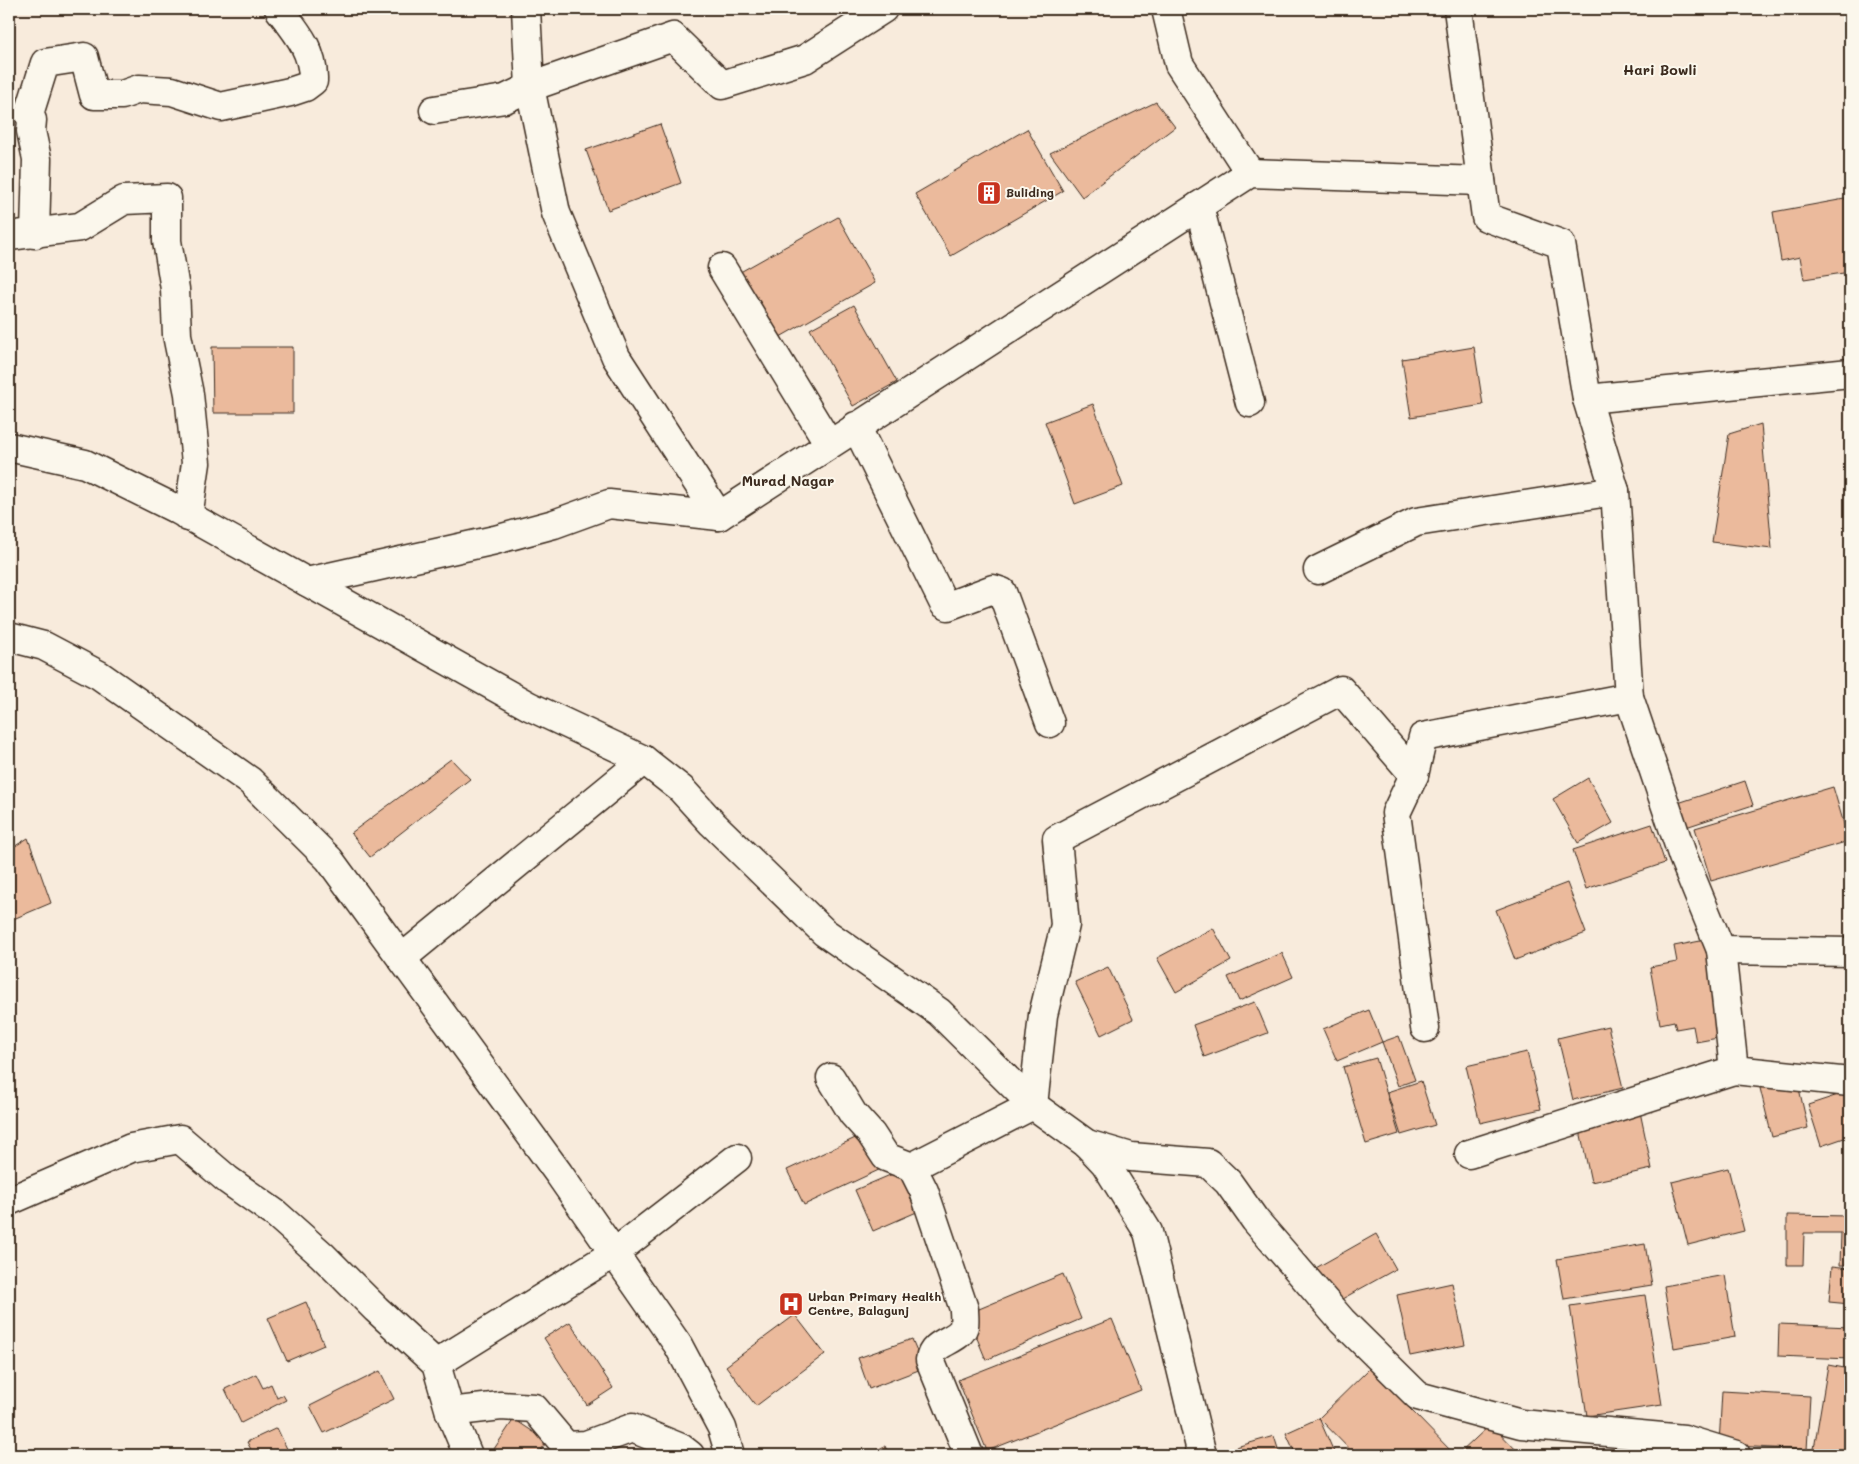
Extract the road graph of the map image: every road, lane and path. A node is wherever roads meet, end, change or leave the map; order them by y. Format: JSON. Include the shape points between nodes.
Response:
{"nodes":[{"id":1,"x":279,"y":9,"type":"edge"},
{"id":2,"x":526,"y":9,"type":"edge"},
{"id":3,"x":883,"y":9,"type":"edge"},
{"id":4,"x":1166,"y":9,"type":"edge"},
{"id":5,"x":1458,"y":9,"type":"edge"},
{"id":6,"x":530,"y":87,"type":"junction"},
{"id":7,"x":434,"y":110,"type":"dead end"},
{"id":8,"x":1250,"y":173,"type":"junction"},
{"id":9,"x":1481,"y":181,"type":"junction"},
{"id":10,"x":1199,"y":206,"type":"junction"},
{"id":11,"x":22,"y":235,"type":"edge"},
{"id":12,"x":722,"y":268,"type":"dead end"},
{"id":13,"x":1850,"y":372,"type":"edge"},
{"id":14,"x":1587,"y":399,"type":"junction"},
{"id":15,"x":1250,"y":403,"type":"dead end"},
{"id":16,"x":856,"y":426,"type":"junction"},
{"id":17,"x":829,"y":444,"type":"junction"},
{"id":18,"x":9,"y":447,"type":"edge"},
{"id":19,"x":1615,"y":491,"type":"junction"},
{"id":20,"x":719,"y":516,"type":"junction"},
{"id":21,"x":188,"y":517,"type":"junction"},
{"id":22,"x":1318,"y":570,"type":"dead end"},
{"id":23,"x":307,"y":582,"type":"junction"},
{"id":24,"x":9,"y":638,"type":"edge"},
{"id":25,"x":1629,"y":697,"type":"junction"},
{"id":26,"x":1050,"y":722,"type":"dead end"},
{"id":27,"x":644,"y":760,"type":"junction"},
{"id":28,"x":1414,"y":775,"type":"junction"},
{"id":29,"x":1721,"y":950,"type":"junction"},
{"id":30,"x":1850,"y":952,"type":"edge"},
{"id":31,"x":402,"y":958,"type":"junction"},
{"id":32,"x":1425,"y":1028,"type":"dead end"},
{"id":33,"x":1734,"y":1070,"type":"junction"},
{"id":34,"x":831,"y":1078,"type":"dead end"},
{"id":35,"x":1850,"y":1082,"type":"edge"},
{"id":36,"x":1033,"y":1105,"type":"junction"},
{"id":37,"x":1087,"y":1144,"type":"junction"},
{"id":38,"x":1469,"y":1154,"type":"dead end"},
{"id":39,"x":737,"y":1158,"type":"dead end"},
{"id":40,"x":912,"y":1167,"type":"junction"},
{"id":41,"x":9,"y":1201,"type":"edge"},
{"id":42,"x":613,"y":1254,"type":"junction"},
{"id":43,"x":436,"y":1364,"type":"junction"},
{"id":44,"x":450,"y":1412,"type":"junction"},
{"id":45,"x":562,"y":1451,"type":"edge"},
{"id":46,"x":468,"y":1455,"type":"edge"},
{"id":47,"x":690,"y":1455,"type":"edge"},
{"id":48,"x":730,"y":1455,"type":"edge"},
{"id":49,"x":969,"y":1455,"type":"edge"},
{"id":50,"x":1202,"y":1455,"type":"edge"},
{"id":51,"x":1736,"y":1455,"type":"edge"}],
"edges":[{"from":1,"to":11,"type":"street","via":[[308,51],[314,66],[313,81],[290,92],[221,107],[172,91],[138,89],[122,95],[94,94],[84,57],[45,62],[29,114],[37,159]]},
{"from":2,"to":6,"type":"street"},
{"from":3,"to":6,"type":"street","via":[[805,59],[722,85],[673,37]]},
{"from":4,"to":8,"type":"street","via":[[1179,64]]},
{"from":5,"to":9,"type":"street"},
{"from":6,"to":7,"type":"street","via":[[504,99]]},
{"from":6,"to":20,"type":"street","via":[[556,213],[616,357]]},
{"from":8,"to":9,"type":"street"},
{"from":8,"to":10,"type":"street"},
{"from":9,"to":14,"type":"street","via":[[1486,217],[1561,244]]},
{"from":10,"to":15,"type":"street"},
{"from":10,"to":16,"type":"street"},
{"from":11,"to":21,"type":"street","via":[[80,227],[124,200],[167,198],[167,241],[177,336],[189,394],[196,463]]},
{"from":12,"to":17,"type":"street"},
{"from":13,"to":14,"type":"street"},
{"from":14,"to":19,"type":"street"},
{"from":16,"to":17,"type":"street"},
{"from":16,"to":26,"type":"street","via":[[944,604],[948,606],[993,589],[1002,592]]},
{"from":17,"to":20,"type":"street"},
{"from":18,"to":21,"type":"street","via":[[84,464]]},
{"from":19,"to":22,"type":"street","via":[[1416,522]]},
{"from":19,"to":25,"type":"street"},
{"from":20,"to":23,"type":"street","via":[[609,504],[554,524],[495,540]]},
{"from":21,"to":23,"type":"street"},
{"from":23,"to":27,"type":"street","via":[[529,706]]},
{"from":24,"to":31,"type":"street","via":[[44,646],[99,675],[250,781],[329,858]]},
{"from":25,"to":28,"type":"street","via":[[1423,737]]},
{"from":25,"to":29,"type":"street","via":[[1683,857]]},
{"from":27,"to":31,"type":"street"},
{"from":27,"to":36,"type":"street","via":[[681,789],[824,932],[940,1012]]},
{"from":28,"to":32,"type":"street","via":[[1396,813]]},
{"from":28,"to":36,"type":"street","via":[[1341,690],[1057,840],[1065,925],[1043,1015]]},
{"from":29,"to":30,"type":"street"},
{"from":29,"to":33,"type":"street"},
{"from":31,"to":42,"type":"street"},
{"from":33,"to":35,"type":"street"},
{"from":33,"to":38,"type":"street"},
{"from":34,"to":40,"type":"street","via":[[853,1114],[886,1157]]},
{"from":36,"to":37,"type":"street"},
{"from":36,"to":40,"type":"street"},
{"from":37,"to":50,"type":"street","via":[[1105,1163],[1148,1232]]},
{"from":37,"to":51,"type":"street","via":[[1131,1156],[1208,1163],[1228,1182],[1255,1220],[1342,1321],[1418,1396],[1520,1424],[1684,1439]]},
{"from":39,"to":42,"type":"street"},
{"from":40,"to":49,"type":"street","via":[[924,1191],[964,1309],[961,1332],[936,1347],[930,1360]]},
{"from":41,"to":43,"type":"street","via":[[131,1148],[180,1139],[228,1180],[276,1214]]},
{"from":42,"to":43,"type":"street"},
{"from":42,"to":48,"type":"street","via":[[678,1345],[722,1428]]},
{"from":43,"to":44,"type":"street"},
{"from":44,"to":45,"type":"street","via":[[501,1406],[534,1408]]},
{"from":44,"to":46,"type":"street"},
{"from":45,"to":47,"type":"street","via":[[586,1446],[632,1428],[681,1448]]}]}
